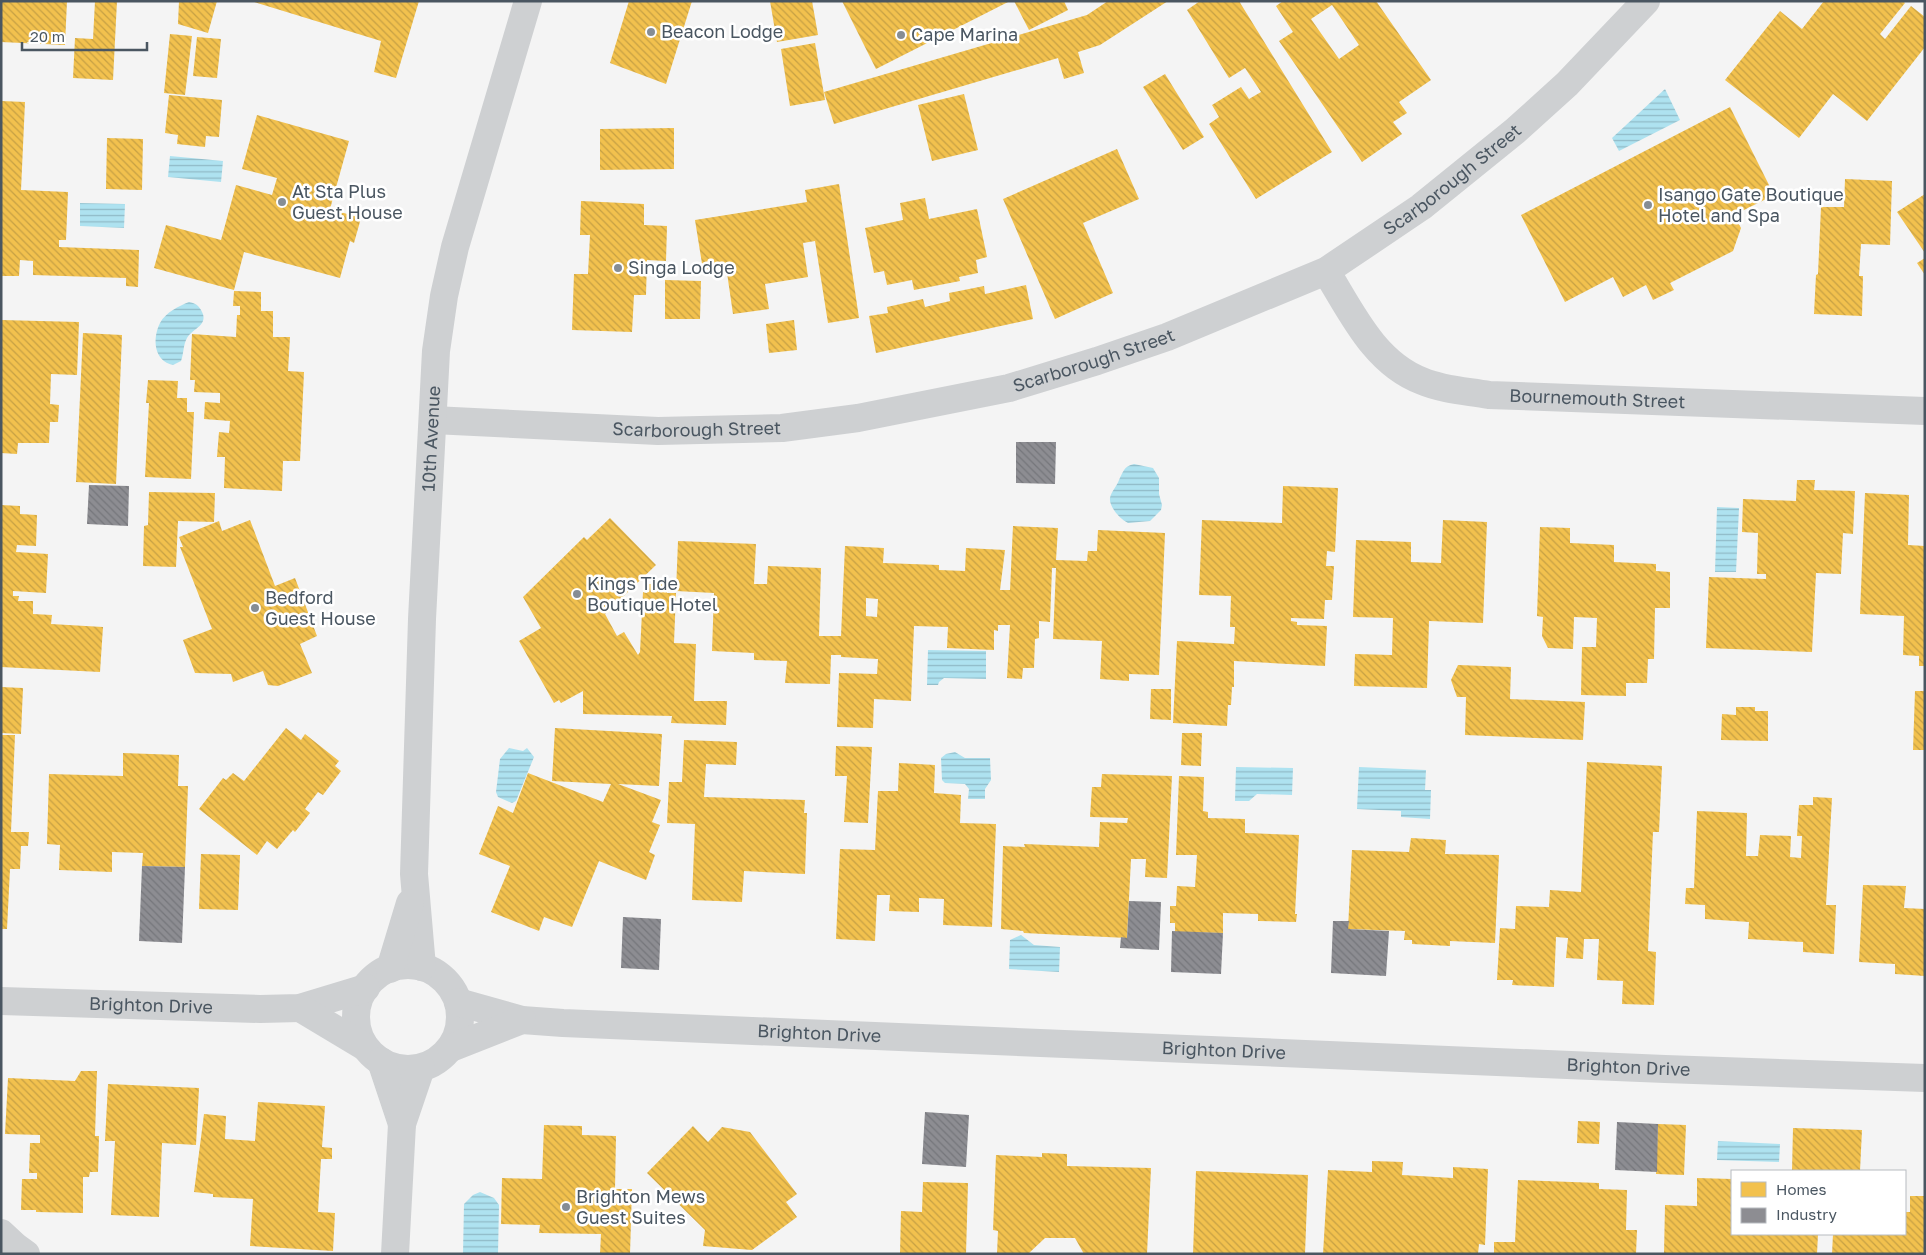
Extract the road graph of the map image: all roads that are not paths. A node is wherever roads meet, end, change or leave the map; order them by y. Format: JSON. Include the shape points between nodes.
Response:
{"nodes":[{"id":1,"x":528,"y":1,"type":"edge"},
{"id":2,"x":1646,"y":1,"type":"edge"},
{"id":3,"x":1326,"y":271,"type":"junction"},
{"id":4,"x":1925,"y":411,"type":"edge"},
{"id":5,"x":433,"y":420,"type":"junction"},
{"id":6,"x":414,"y":889,"type":"junction"},
{"id":7,"x":422,"y":967,"type":"junction"},
{"id":8,"x":390,"y":968,"type":"junction"},
{"id":9,"x":366,"y":988,"type":"junction"},
{"id":10,"x":1,"y":1001,"type":"edge"},
{"id":11,"x":458,"y":1002,"type":"junction"},
{"id":12,"x":300,"y":1008,"type":"junction"},
{"id":13,"x":522,"y":1020,"type":"junction"},
{"id":14,"x":451,"y":1048,"type":"junction"},
{"id":15,"x":373,"y":1054,"type":"junction"},
{"id":16,"x":421,"y":1068,"type":"junction"},
{"id":17,"x":1925,"y":1078,"type":"edge"},
{"id":18,"x":402,"y":1124,"type":"junction"},
{"id":19,"x":1,"y":1233,"type":"edge"},
{"id":20,"x":26,"y":1254,"type":"edge"},
{"id":21,"x":395,"y":1254,"type":"edge"}],
"edges":[{"from":1,"to":5,"type":"street","name":"10th Avenue","via":[[457,238],[436,351]]},
{"from":2,"to":3,"type":"street","name":"Scarborough Street","via":[[1567,84],[1515,131],[1421,208]]},
{"from":3,"to":4,"type":"street","name":"Bournemouth Street","via":[[1358,324],[1383,356],[1421,381],[1445,388],[1489,394]]},
{"from":3,"to":5,"type":"street","name":"Scarborough Street","via":[[1176,333],[1097,361],[1009,388],[858,418],[782,428],[658,431]]},
{"from":5,"to":6,"type":"street","name":"10th Avenue","via":[[422,610]]},
{"from":6,"to":7,"type":"street","name":"10th Avenue"},
{"from":6,"to":8,"type":"street","name":"10th Avenue"},
{"from":7,"to":8,"type":"street"},
{"from":7,"to":11,"type":"street","via":[[448,983]]},
{"from":8,"to":9,"type":"street"},
{"from":9,"to":12,"type":"street","name":"Brighton Drive"},
{"from":9,"to":15,"type":"street","via":[[356,1017],[360,1038]]},
{"from":10,"to":12,"type":"street","name":"Brighton Drive"},
{"from":11,"to":13,"type":"street","name":"Brighton Drive"},
{"from":11,"to":14,"type":"street","via":[[460,1021]]},
{"from":12,"to":15,"type":"street"},
{"from":13,"to":14,"type":"street","name":"Brighton Drive"},
{"from":13,"to":17,"type":"street","name":"Brighton Drive"},
{"from":14,"to":16,"type":"street","via":[[438,1060]]},
{"from":15,"to":16,"type":"street","via":[[400,1069]]},
{"from":15,"to":18,"type":"street"},
{"from":16,"to":18,"type":"street"},
{"from":18,"to":21,"type":"street"},
{"from":19,"to":20,"type":"street"}]}
